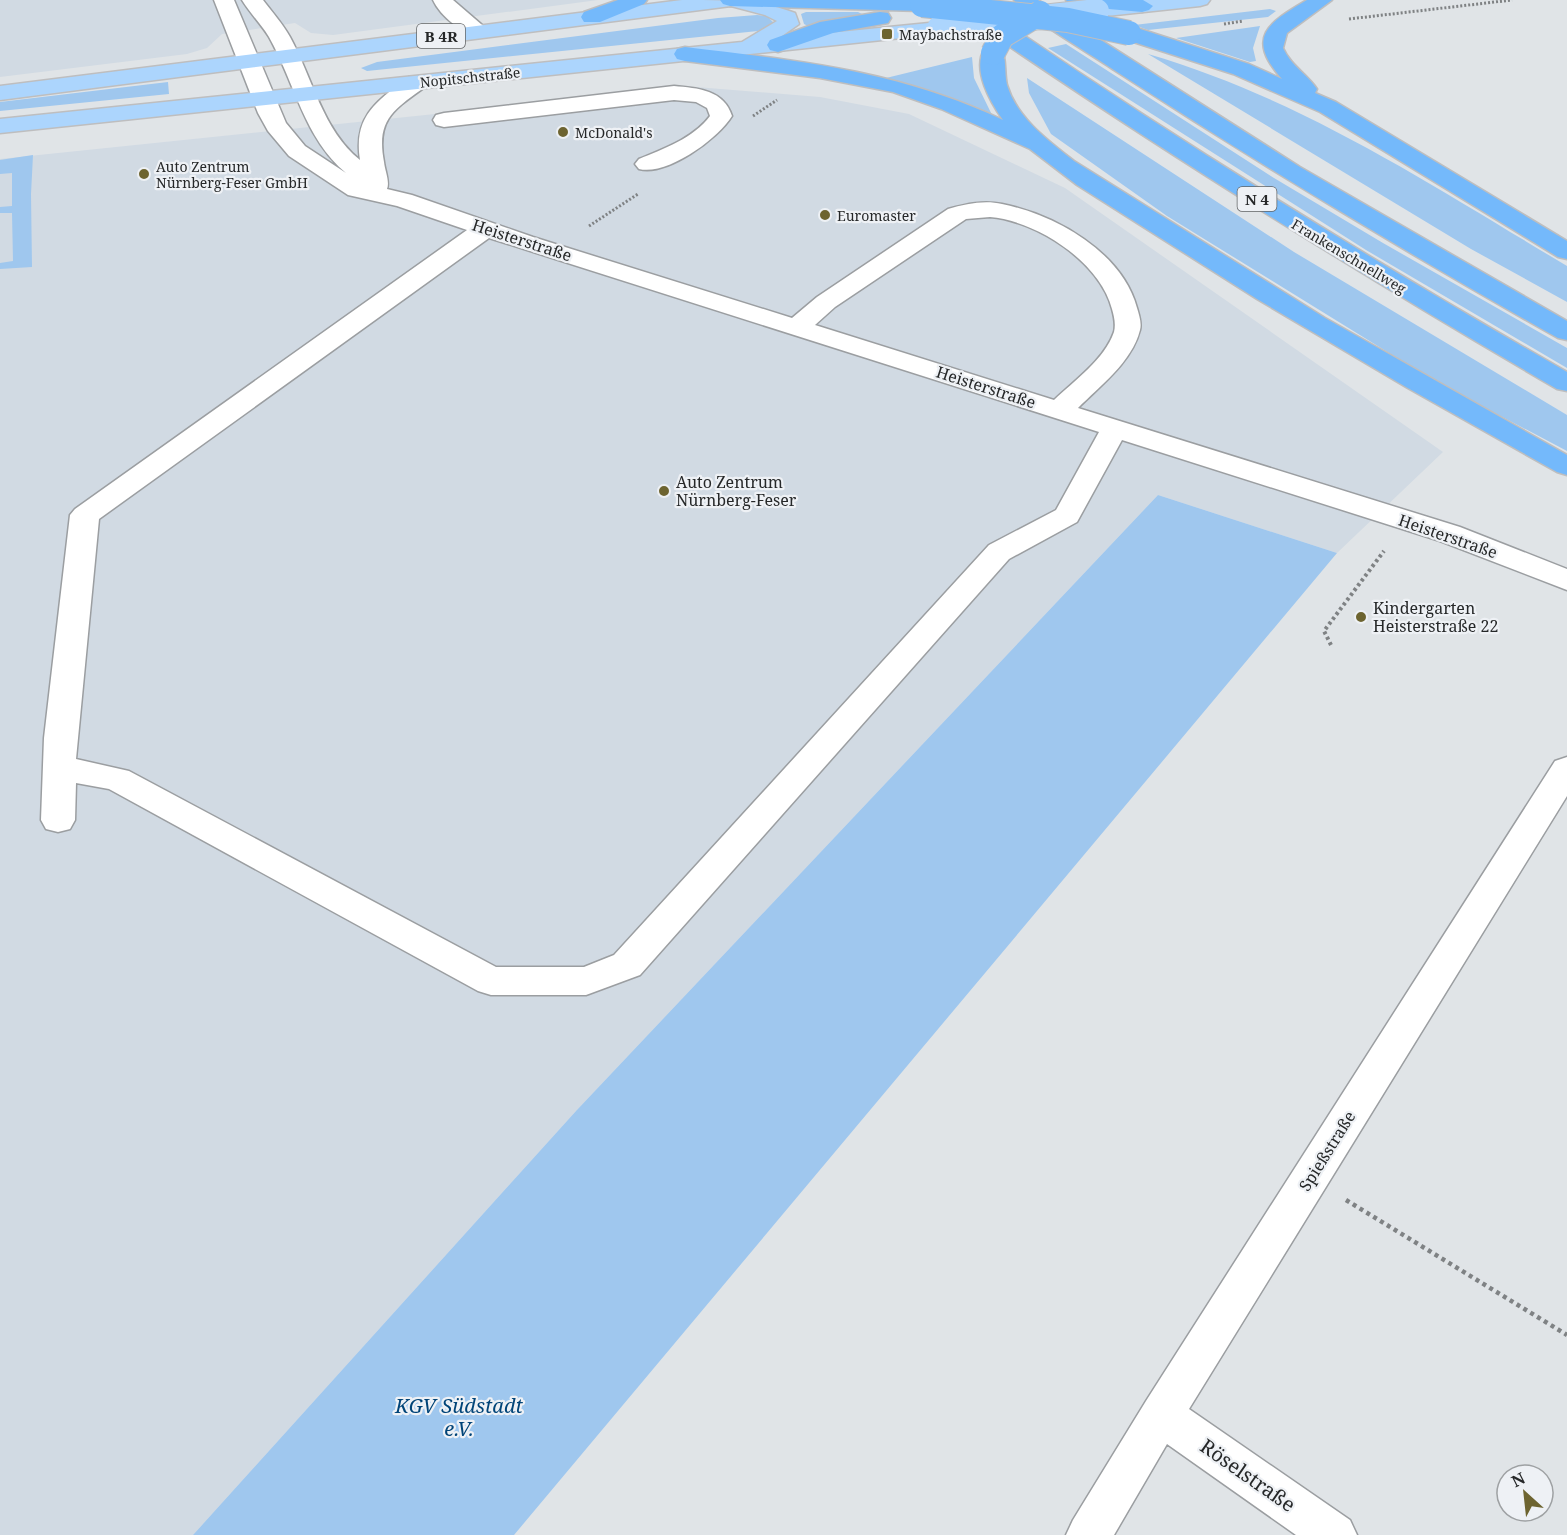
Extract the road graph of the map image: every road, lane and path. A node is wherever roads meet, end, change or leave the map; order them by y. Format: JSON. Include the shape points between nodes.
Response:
{"nodes":[{"id":1,"x":224,"y":0,"type":"edge"},
{"id":2,"x":252,"y":0,"type":"edge"},
{"id":3,"x":443,"y":0,"type":"edge"},
{"id":4,"x":637,"y":0,"type":"edge"},
{"id":5,"x":731,"y":0,"type":"edge"},
{"id":6,"x":957,"y":0,"type":"edge"},
{"id":7,"x":1063,"y":0,"type":"edge"},
{"id":8,"x":1200,"y":0,"type":"edge"},
{"id":9,"x":1322,"y":0,"type":"edge"},
{"id":10,"x":918,"y":4,"type":"edge"},
{"id":11,"x":1084,"y":4,"type":"edge"},
{"id":12,"x":1028,"y":9,"type":"edge"},
{"id":13,"x":592,"y":16,"type":"junction"},
{"id":14,"x":478,"y":31,"type":"junction"},
{"id":15,"x":778,"y":45,"type":"junction"},
{"id":16,"x":742,"y":49,"type":"junction"},
{"id":17,"x":686,"y":54,"type":"junction"},
{"id":18,"x":289,"y":57,"type":"junction"},
{"id":19,"x":249,"y":62,"type":"junction"},
{"id":20,"x":417,"y":82,"type":"junction"},
{"id":21,"x":0,"y":93,"type":"edge"},
{"id":22,"x":305,"y":94,"type":"junction"},
{"id":23,"x":264,"y":98,"type":"junction"},
{"id":24,"x":1328,"y":107,"type":"junction"},
{"id":25,"x":444,"y":120,"type":"dead end"},
{"id":26,"x":0,"y":126,"type":"edge"},
{"id":27,"x":1045,"y":149,"type":"junction"},
{"id":28,"x":647,"y":164,"type":"dead end"},
{"id":29,"x":377,"y":187,"type":"junction"},
{"id":30,"x":403,"y":200,"type":"junction"},
{"id":31,"x":485,"y":229,"type":"junction"},
{"id":32,"x":1567,"y":252,"type":"edge"},
{"id":33,"x":797,"y":327,"type":"junction"},
{"id":34,"x":1567,"y":332,"type":"edge"},
{"id":35,"x":1567,"y":383,"type":"edge"},
{"id":36,"x":1060,"y":410,"type":"junction"},
{"id":37,"x":1115,"y":428,"type":"junction"},
{"id":38,"x":1567,"y":466,"type":"edge"},
{"id":39,"x":1407,"y":520,"type":"junction"},
{"id":40,"x":1567,"y":580,"type":"edge"},
{"id":41,"x":1331,"y":645,"type":"dead end"},
{"id":42,"x":59,"y":768,"type":"junction"},
{"id":43,"x":1567,"y":769,"type":"edge"},
{"id":44,"x":58,"y":820,"type":"dead end"},
{"id":45,"x":1310,"y":1178,"type":"junction"},
{"id":46,"x":1567,"y":1335,"type":"edge"},
{"id":47,"x":1161,"y":1415,"type":"junction"},
{"id":48,"x":1089,"y":1535,"type":"edge"},
{"id":49,"x":1334,"y":1535,"type":"edge"}],
"edges":[{"from":1,"to":19,"type":"street"},
{"from":2,"to":18,"type":"street","via":[[270,21]]},
{"from":3,"to":14,"type":"street"},
{"from":4,"to":13,"type":"highway"},
{"from":5,"to":10,"type":"highway"},
{"from":5,"to":13,"type":"main road","number":"B 4R"},
{"from":5,"to":16,"type":"main road","via":[[772,10],[787,18],[783,29]]},
{"from":6,"to":35,"type":"highway","name":"Frankenschnellweg","number":"N 4","via":[[1195,161]]},
{"from":7,"to":12,"type":"highway"},
{"from":8,"to":11,"type":"main road","name":"Nopitschstraße","via":[[1142,6]]},
{"from":9,"to":24,"type":"highway","via":[[1287,21],[1274,34],[1272,44],[1281,68]]},
{"from":10,"to":12,"type":"highway","bridge":true},
{"from":10,"to":15,"type":"highway","via":[[888,16],[828,27]]},
{"from":11,"to":12,"type":"main road","name":"Nopitschstraße","bridge":true},
{"from":12,"to":15,"type":"main road","name":"Nopitschstraße","bridge":true,"via":[[939,28]]},
{"from":12,"to":24,"type":"highway","bridge":true,"via":[[1129,33],[1241,69]]},
{"from":12,"to":27,"type":"highway","bridge":true,"via":[[1002,36],[994,48],[992,63],[999,94],[1010,114]]},
{"from":12,"to":34,"type":"highway","number":"N 4","via":[[1317,188]]},
{"from":13,"to":14,"type":"main road","number":"B 4R"},
{"from":14,"to":18,"type":"main road","number":"B 4R"},
{"from":15,"to":16,"type":"main road","name":"Nopitschstraße"},
{"from":16,"to":17,"type":"main road","name":"Nopitschstraße"},
{"from":17,"to":20,"type":"main road","name":"Nopitschstraße"},
{"from":17,"to":27,"type":"highway","via":[[830,72],[900,87],[942,101]]},
{"from":18,"to":19,"type":"main road","number":"B 4R"},
{"from":18,"to":22,"type":"street","name":"Heisterstraße"},
{"from":19,"to":21,"type":"main road","number":"B 4R"},
{"from":19,"to":23,"type":"street"},
{"from":20,"to":22,"type":"main road","name":"Nopitschstraße"},
{"from":20,"to":29,"type":"street","via":[[389,102],[369,131],[367,143]]},
{"from":22,"to":23,"type":"main road","name":"Nopitschstraße"},
{"from":22,"to":29,"type":"street","name":"Heisterstraße","via":[[340,156]]},
{"from":23,"to":26,"type":"main road","name":"Nopitschstraße"},
{"from":23,"to":30,"type":"street","name":"Heisterstraße","via":[[276,126],[303,156],[356,190]]},
{"from":24,"to":32,"type":"highway"},
{"from":25,"to":28,"type":"street","via":[[674,93],[710,99],[720,108],[721,116],[710,131]]},
{"from":27,"to":38,"type":"highway","via":[[1241,278]]},
{"from":29,"to":30,"type":"street","name":"Heisterstraße"},
{"from":30,"to":31,"type":"street","name":"Heisterstraße"},
{"from":31,"to":33,"type":"street","name":"Heisterstraße"},
{"from":31,"to":42,"type":"street","via":[[85,514]]},
{"from":33,"to":36,"type":"street","name":"Heisterstraße"},
{"from":33,"to":36,"type":"street","via":[[826,302],[957,214],[974,209],[1002,211],[1041,224],[1083,251],[1109,275],[1126,304],[1128,329],[1115,353]]},
{"from":36,"to":37,"type":"street","name":"Heisterstraße"},
{"from":37,"to":39,"type":"street","name":"Heisterstraße"},
{"from":37,"to":42,"type":"street","via":[[1067,516],[999,552],[627,965],[585,981],[491,981],[117,779]]},
{"from":39,"to":40,"type":"street","name":"Heisterstraße"},
{"from":39,"to":41,"type":"path","via":[[1323,632]]},
{"from":42,"to":44,"type":"street"},
{"from":43,"to":45,"type":"street","name":"Spießstraße"},
{"from":45,"to":46,"type":"path"},
{"from":45,"to":47,"type":"street","name":"Spießstraße"},
{"from":47,"to":48,"type":"street","name":"Spießstraße"},
{"from":47,"to":49,"type":"street","name":"Röselstraße"}]}
